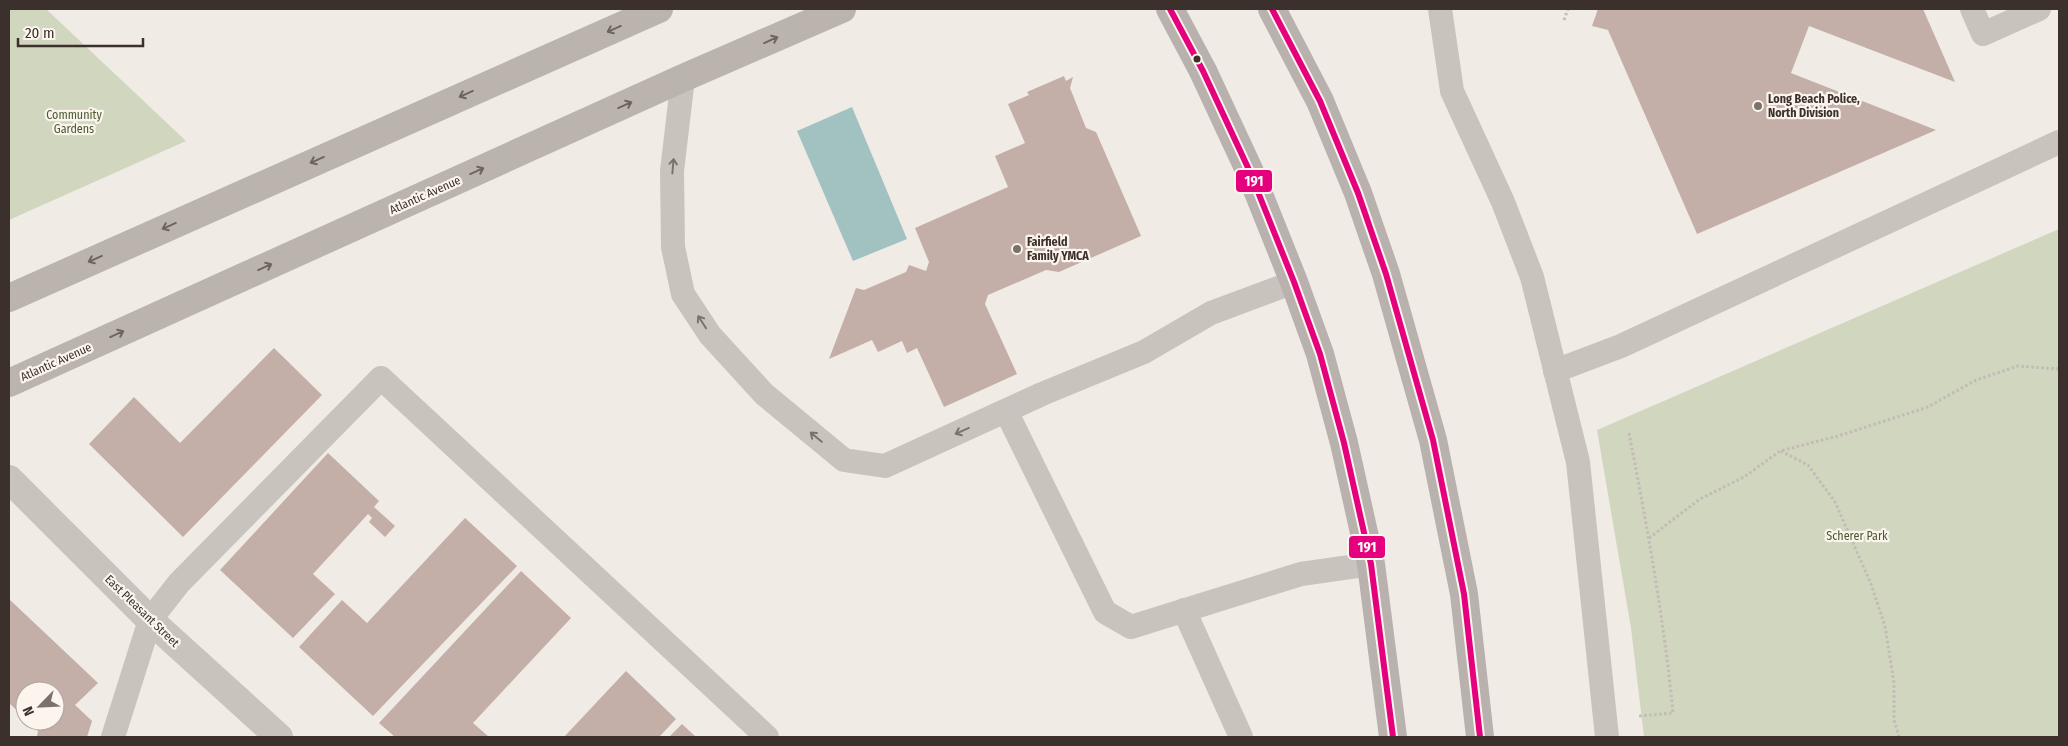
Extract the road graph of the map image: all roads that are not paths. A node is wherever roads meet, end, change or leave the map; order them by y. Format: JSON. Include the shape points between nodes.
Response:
{"nodes":[{"id":1,"x":659,"y":9,"type":"edge"},
{"id":2,"x":842,"y":9,"type":"edge"},
{"id":3,"x":1170,"y":9,"type":"edge"},
{"id":4,"x":1272,"y":9,"type":"edge"},
{"id":5,"x":1440,"y":9,"type":"edge"},
{"id":6,"x":1972,"y":9,"type":"edge"},
{"id":7,"x":2039,"y":9,"type":"edge"},
{"id":8,"x":683,"y":78,"type":"junction"},
{"id":9,"x":2059,"y":142,"type":"edge"},
{"id":10,"x":1294,"y":282,"type":"junction"},
{"id":11,"x":9,"y":298,"type":"edge"},
{"id":12,"x":1555,"y":371,"type":"junction"},
{"id":13,"x":9,"y":383,"type":"edge"},
{"id":14,"x":1006,"y":411,"type":"junction"},
{"id":15,"x":9,"y":479,"type":"edge"},
{"id":16,"x":1371,"y":564,"type":"junction"},
{"id":17,"x":1184,"y":610,"type":"junction"},
{"id":18,"x":150,"y":620,"type":"junction"},
{"id":19,"x":113,"y":737,"type":"edge"},
{"id":20,"x":279,"y":737,"type":"edge"},
{"id":21,"x":767,"y":737,"type":"edge"},
{"id":22,"x":1241,"y":737,"type":"edge"},
{"id":23,"x":1393,"y":737,"type":"edge"},
{"id":24,"x":1480,"y":737,"type":"edge"},
{"id":25,"x":1606,"y":737,"type":"edge"}],
"edges":[{"from":1,"to":11,"type":"main road","one_way":true},
{"from":8,"to":2,"type":"main road","name":"Atlantic Avenue","one_way":true},
{"from":3,"to":10,"type":"main road","via":[[1250,172]]},
{"from":4,"to":24,"type":"main road","via":[[1320,101],[1358,193],[1386,274],[1433,440],[1464,594]]},
{"from":5,"to":12,"type":"lane","via":[[1452,91],[1503,202],[1532,277]]},
{"from":6,"to":7,"type":"lane","via":[[1983,34]]},
{"from":13,"to":8,"type":"main road","name":"Atlantic Avenue","one_way":true},
{"from":14,"to":8,"type":"lane","one_way":true,"via":[[885,466],[844,460],[764,394],[710,335],[683,294],[673,247],[672,170]]},
{"from":9,"to":12,"type":"lane","via":[[1621,346]]},
{"from":10,"to":14,"type":"lane","via":[[1211,313],[1144,352]]},
{"from":10,"to":16,"type":"main road","via":[[1320,354]]},
{"from":12,"to":25,"type":"lane","via":[[1578,462]]},
{"from":14,"to":17,"type":"lane","via":[[1105,612],[1131,627]]},
{"from":15,"to":18,"type":"street","name":"East Pleasant Street"},
{"from":16,"to":17,"type":"lane","via":[[1301,574]]},
{"from":16,"to":23,"type":"main road"},
{"from":17,"to":22,"type":"lane"},
{"from":18,"to":19,"type":"lane"},
{"from":18,"to":20,"type":"street","name":"East Pleasant Street"},
{"from":18,"to":21,"type":"lane","via":[[179,583],[381,378]]}]}
